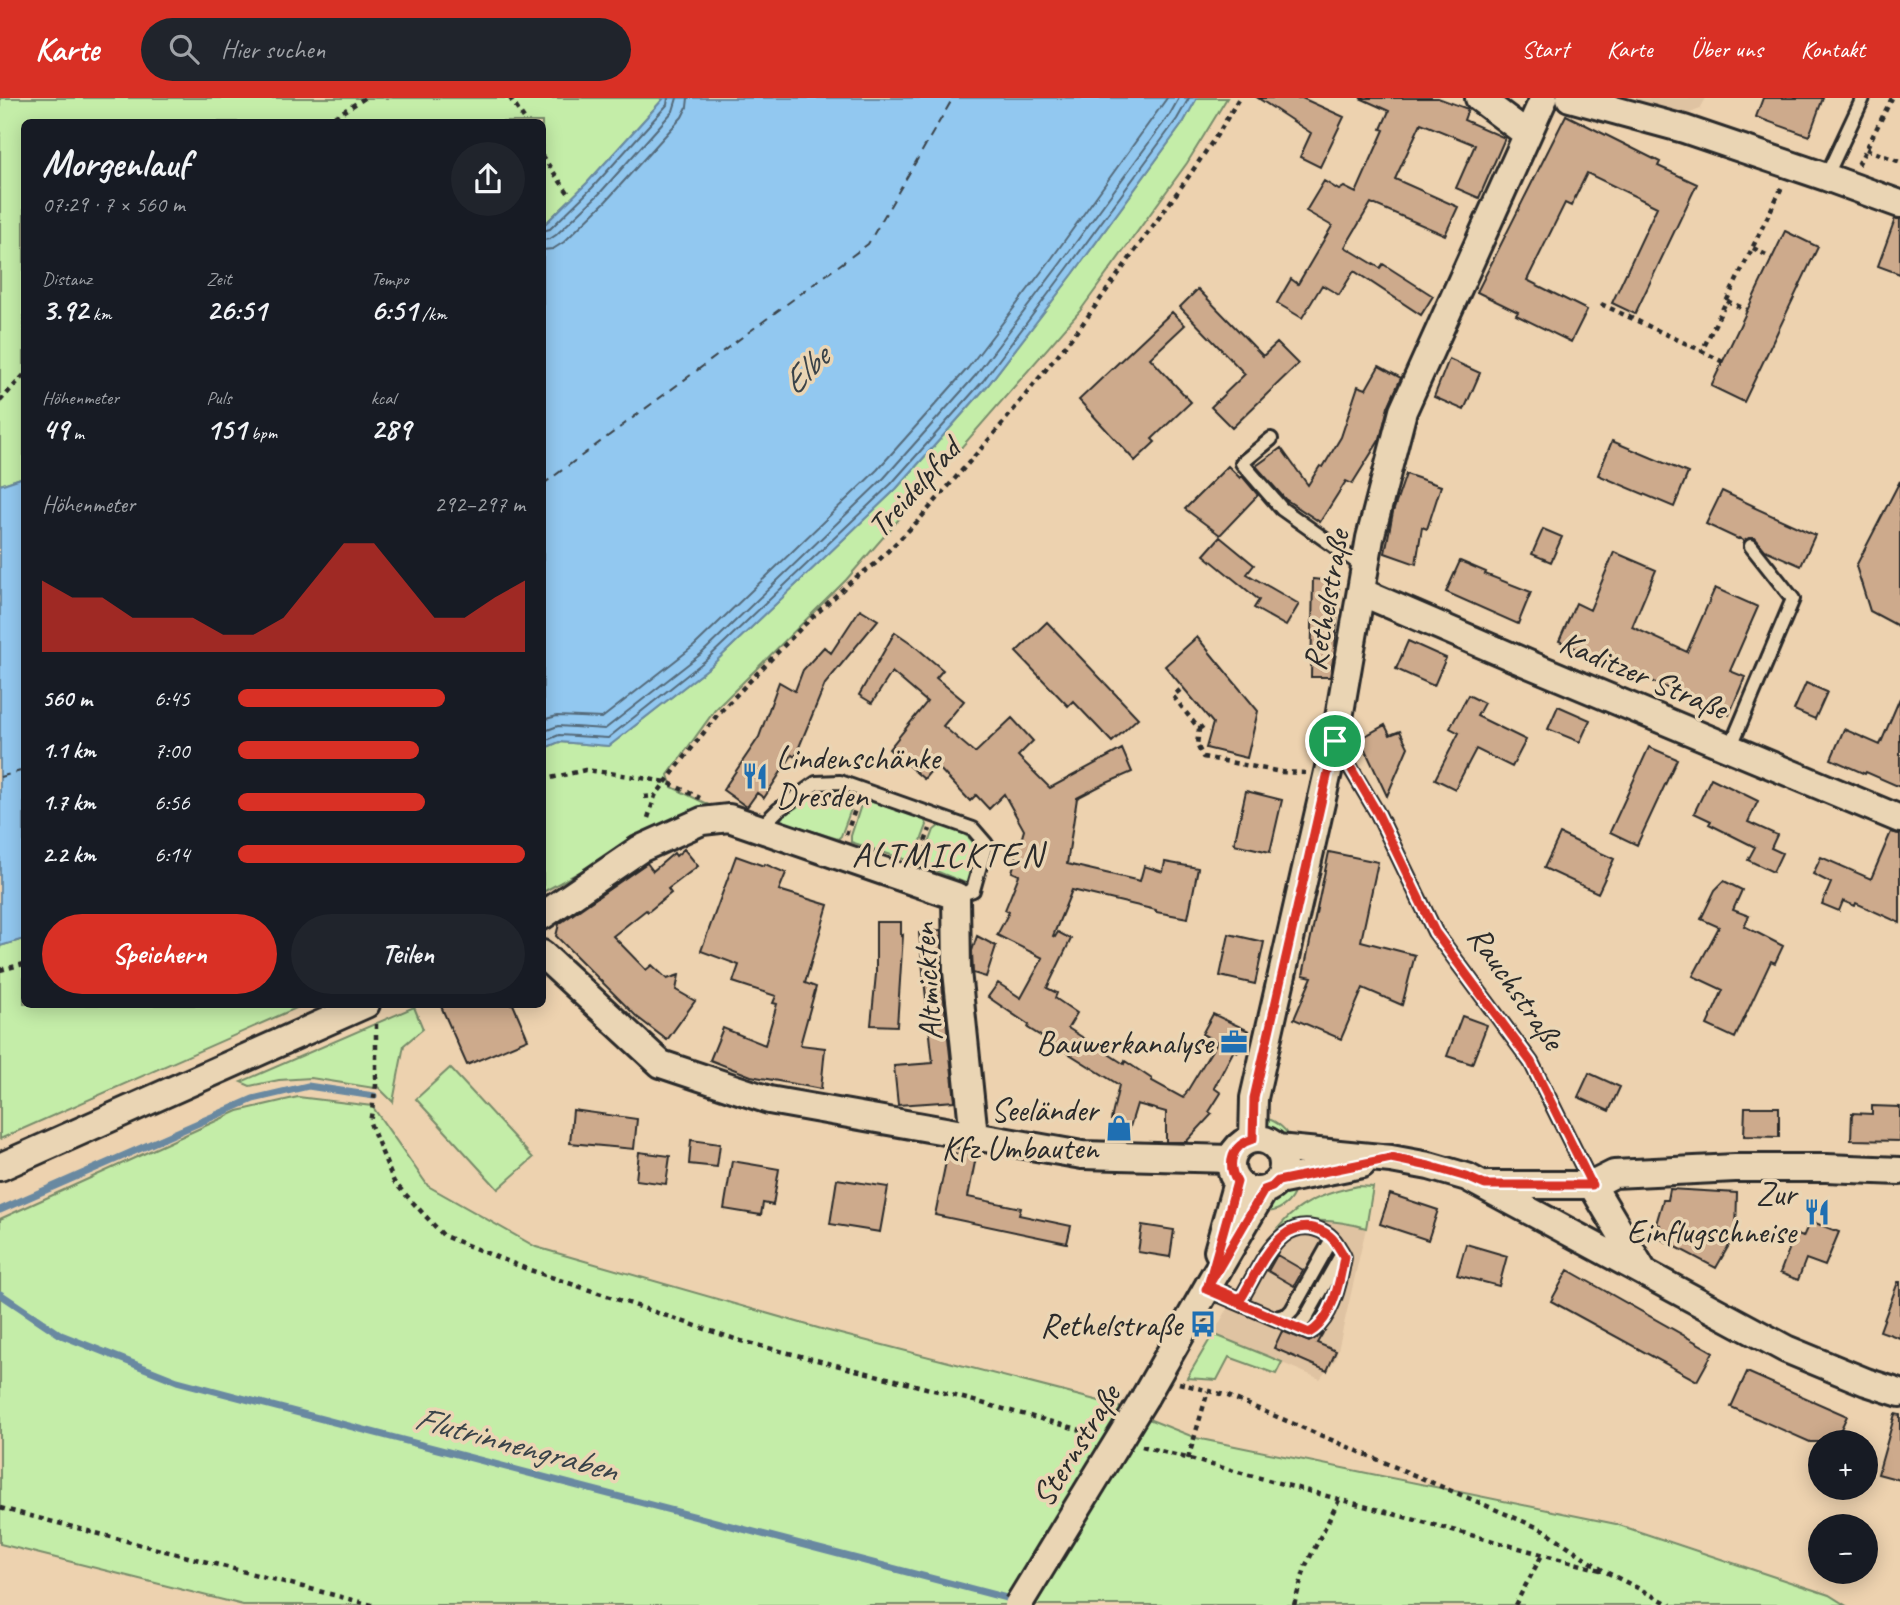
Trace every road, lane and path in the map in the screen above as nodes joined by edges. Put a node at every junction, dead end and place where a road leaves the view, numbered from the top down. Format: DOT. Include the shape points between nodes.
graph roads {
  1 [pos="365,98"];
  2 [pos="510,98"];
  3 [pos="1239,98"];
  4 [pos="1479,98"];
  5 [pos="1544,98"];
  6 [pos="1570,98"];
  7 [pos="1863,98"];
  8 [pos="1892,98"];
  9 [pos="332,119"];
  10 [pos="524,119"];
  11 [pos="1527,134"];
  12 [pos="1866,149"];
  13 [pos="546,162"];
  14 [pos="1900,162"];
  15 [pos="1792,165"];
  16 [pos="1837,181"];
  17 [pos="569,194"];
  18 [pos="1900,204"];
  19 [pos="1753,248"];
  20 [pos="1773,258"];
  21 [pos="1727,301"];
  22 [pos="1601,304"];
  23 [pos="1747,310"];
  24 [pos="1702,351"];
  25 [pos="1723,362"];
  26 [pos="21,379"];
  27 [pos="0,401"];
  28 [pos="1271,439"];
  29 [pos="1751,546"];
  30 [pos="1363,580"];
  31 [pos="1180,690"];
  32 [pos="1207,723"];
  33 [pos="1199,729"];
  34 [pos="1335,741"];
  35 [pos="1730,748"];
  36 [pos="546,779"];
  37 [pos="1326,779"];
  38 [pos="667,782"];
  39 [pos="861,790"];
  40 [pos="654,796"];
  41 [pos="644,797"];
  42 [pos="935,816"];
  43 [pos="1900,819"];
  44 [pos="758,829"];
  45 [pos="640,849"];
  46 [pos="839,856"];
  47 [pos="910,881"];
  48 [pos="956,896"];
  49 [pos="546,913"];
  50 [pos="546,958"];
  51 [pos="21,965"];
  52 [pos="0,970"];
  53 [pos="370,1009"];
  54 [pos="974,1136"];
  55 [pos="1265,1144"];
  56 [pos="1391,1158"];
  57 [pos="0,1167"];
  58 [pos="1234,1170"];
  59 [pos="1900,1171"];
  60 [pos="1485,1185"];
  61 [pos="1592,1185"];
  62 [pos="1271,1186"];
  63 [pos="1332,1239"];
  64 [pos="1644,1272"];
  65 [pos="1208,1286"];
  66 [pos="1276,1318"];
  67 [pos="1152,1387"];
  68 [pos="1208,1391"];
  69 [pos="1900,1393"];
  70 [pos="1097,1434"];
  71 [pos="1136,1445"];
  72 [pos="1188,1459"];
  73 [pos="1339,1500"];
  74 [pos="0,1508"];
  75 [pos="1542,1555"];
  76 [pos="1604,1572"];
  77 [pos="372,1605"];
  78 [pos="1018,1605"];
  79 [pos="1294,1605"];
  80 [pos="1516,1605"];
  81 [pos="1671,1605"];
  1 -- 9 [label="path"];
  2 -- 10 [label="path"];
  3 -- 38 [label="path, Treidelpfad" via="1081,326 998,429 876,564 803,626 718,714"];
  4 -- 11 [label="street"];
  5 -- 11 [label="street, Rethelstraße"];
  6 -- 15 [label="street"];
  7 -- 16 [label="lane"];
  8 -- 12 [label="path"];
  11 -- 30 [label="street, Rethelstraße" via="1403,411"];
  12 -- 14 [label="path"];
  12 -- 16 [label="path"];
  13 -- 17 [label="path"];
  15 -- 16 [label="street"];
  15 -- 19 [label="path"];
  16 -- 18 [label="street"];
  19 -- 20 [label="path"];
  19 -- 21 [label="path"];
  21 -- 23 [label="path"];
  21 -- 24 [label="path"];
  22 -- 24 [label="path"];
  24 -- 25 [label="path"];
  26 -- 27 [label="path"];
  28 -- 30 [label="lane" via="1242,463 1282,509"];
  29 -- 35 [label="lane" via="1793,599"];
  30 -- 34 [label="street, Rethelstraße"];
  30 -- 35 [label="street, Kaditzer Straße" via="1526,663"];
  31 -- 33 [label="path" via="1173,696"];
  32 -- 33 [label="path"];
  33 -- 37 [label="path" via="1197,745 1203,757"];
  34 -- 37 [label="street, Rethelstraße"];
  34 -- 61 [label="lane, Rauchstraße" via="1378,814 1435,932 1531,1062"];
  35 -- 43 [label="street, Kaditzer Straße"];
  36 -- 38 [label="path" via="585,771"];
  37 -- 55 [label="street, Rethelstraße" via="1254,1098"];
  38 -- 40 [label="path, Treidelpfad"];
  39 -- 42 [label="lane"];
  39 -- 44 [label="lane" via="840,782 816,783"];
  39 -- 46 [label="path"];
  40 -- 41 [label="path"];
  40 -- 45 [label="path"];
  42 -- 47 [label="path"];
  42 -- 48 [label="lane" via="973,829 986,844 974,890"];
  44 -- 45 [label="street, Altmickten" via="729,818 702,821"];
  44 -- 46 [label="street, Altmickten"];
  45 -- 49 [label="street"];
  46 -- 47 [label="street, Altmickten"];
  47 -- 48 [label="street, Altmickten"];
  48 -- 54 [label="street, Altmickten" via="957,971"];
  50 -- 54 [label="street" via="661,1064 768,1100"];
  51 -- 52 [label="path"];
  53 -- 57 [label="street"];
  53 -- 70 [label="path" via="376,1024 376,1085 370,1123 394,1182 444,1236 741,1341"];
  54 -- 58 [label="street" via="1082,1155"];
  55 -- 56 [label="street"];
  55 -- 58 [label="street" via="1239,1146"];
  55 -- 62 [label="street" via="1282,1156 1282,1173"];
  56 -- 60 [label="street"];
  56 -- 62 [label="street"];
  58 -- 62 [label="street" via="1249,1190"];
  58 -- 65 [label="street, Sternstraße"];
  59 -- 61 [label="street" via="1735,1168 1614,1174"];
  60 -- 61 [label="street"];
  60 -- 64 [label="street"];
  61 -- 64 [label="street, Rauchstraße"];
  62 -- 65 [label="street, Sternstraße"];
  63 -- 65 [label="lane" via="1313,1227 1285,1235 1271,1249 1242,1297"];
  63 -- 66 [label="lane" via="1292,1310"];
  63 -- 66 [label="lane" via="1342,1254 1306,1319 1297,1328"];
  64 -- 69 [label="street" via="1786,1349"];
  65 -- 66 [label="lane"];
  65 -- 67 [label="street, Sternstraße"];
  67 -- 68 [label="path"];
  67 -- 78 [label="street, Sternstraße, bridge"];
  68 -- 72 [label="path"];
  68 -- 76 [label="path" via="1546,1531"];
  71 -- 72 [label="path"];
  72 -- 73 [label="path"];
  73 -- 75 [label="path"];
  73 -- 79 [label="path" via="1306,1565"];
  74 -- 77 [label="path"];
  75 -- 76 [label="path"];
  75 -- 80 [label="path"];
  76 -- 81 [label="path"];
}
